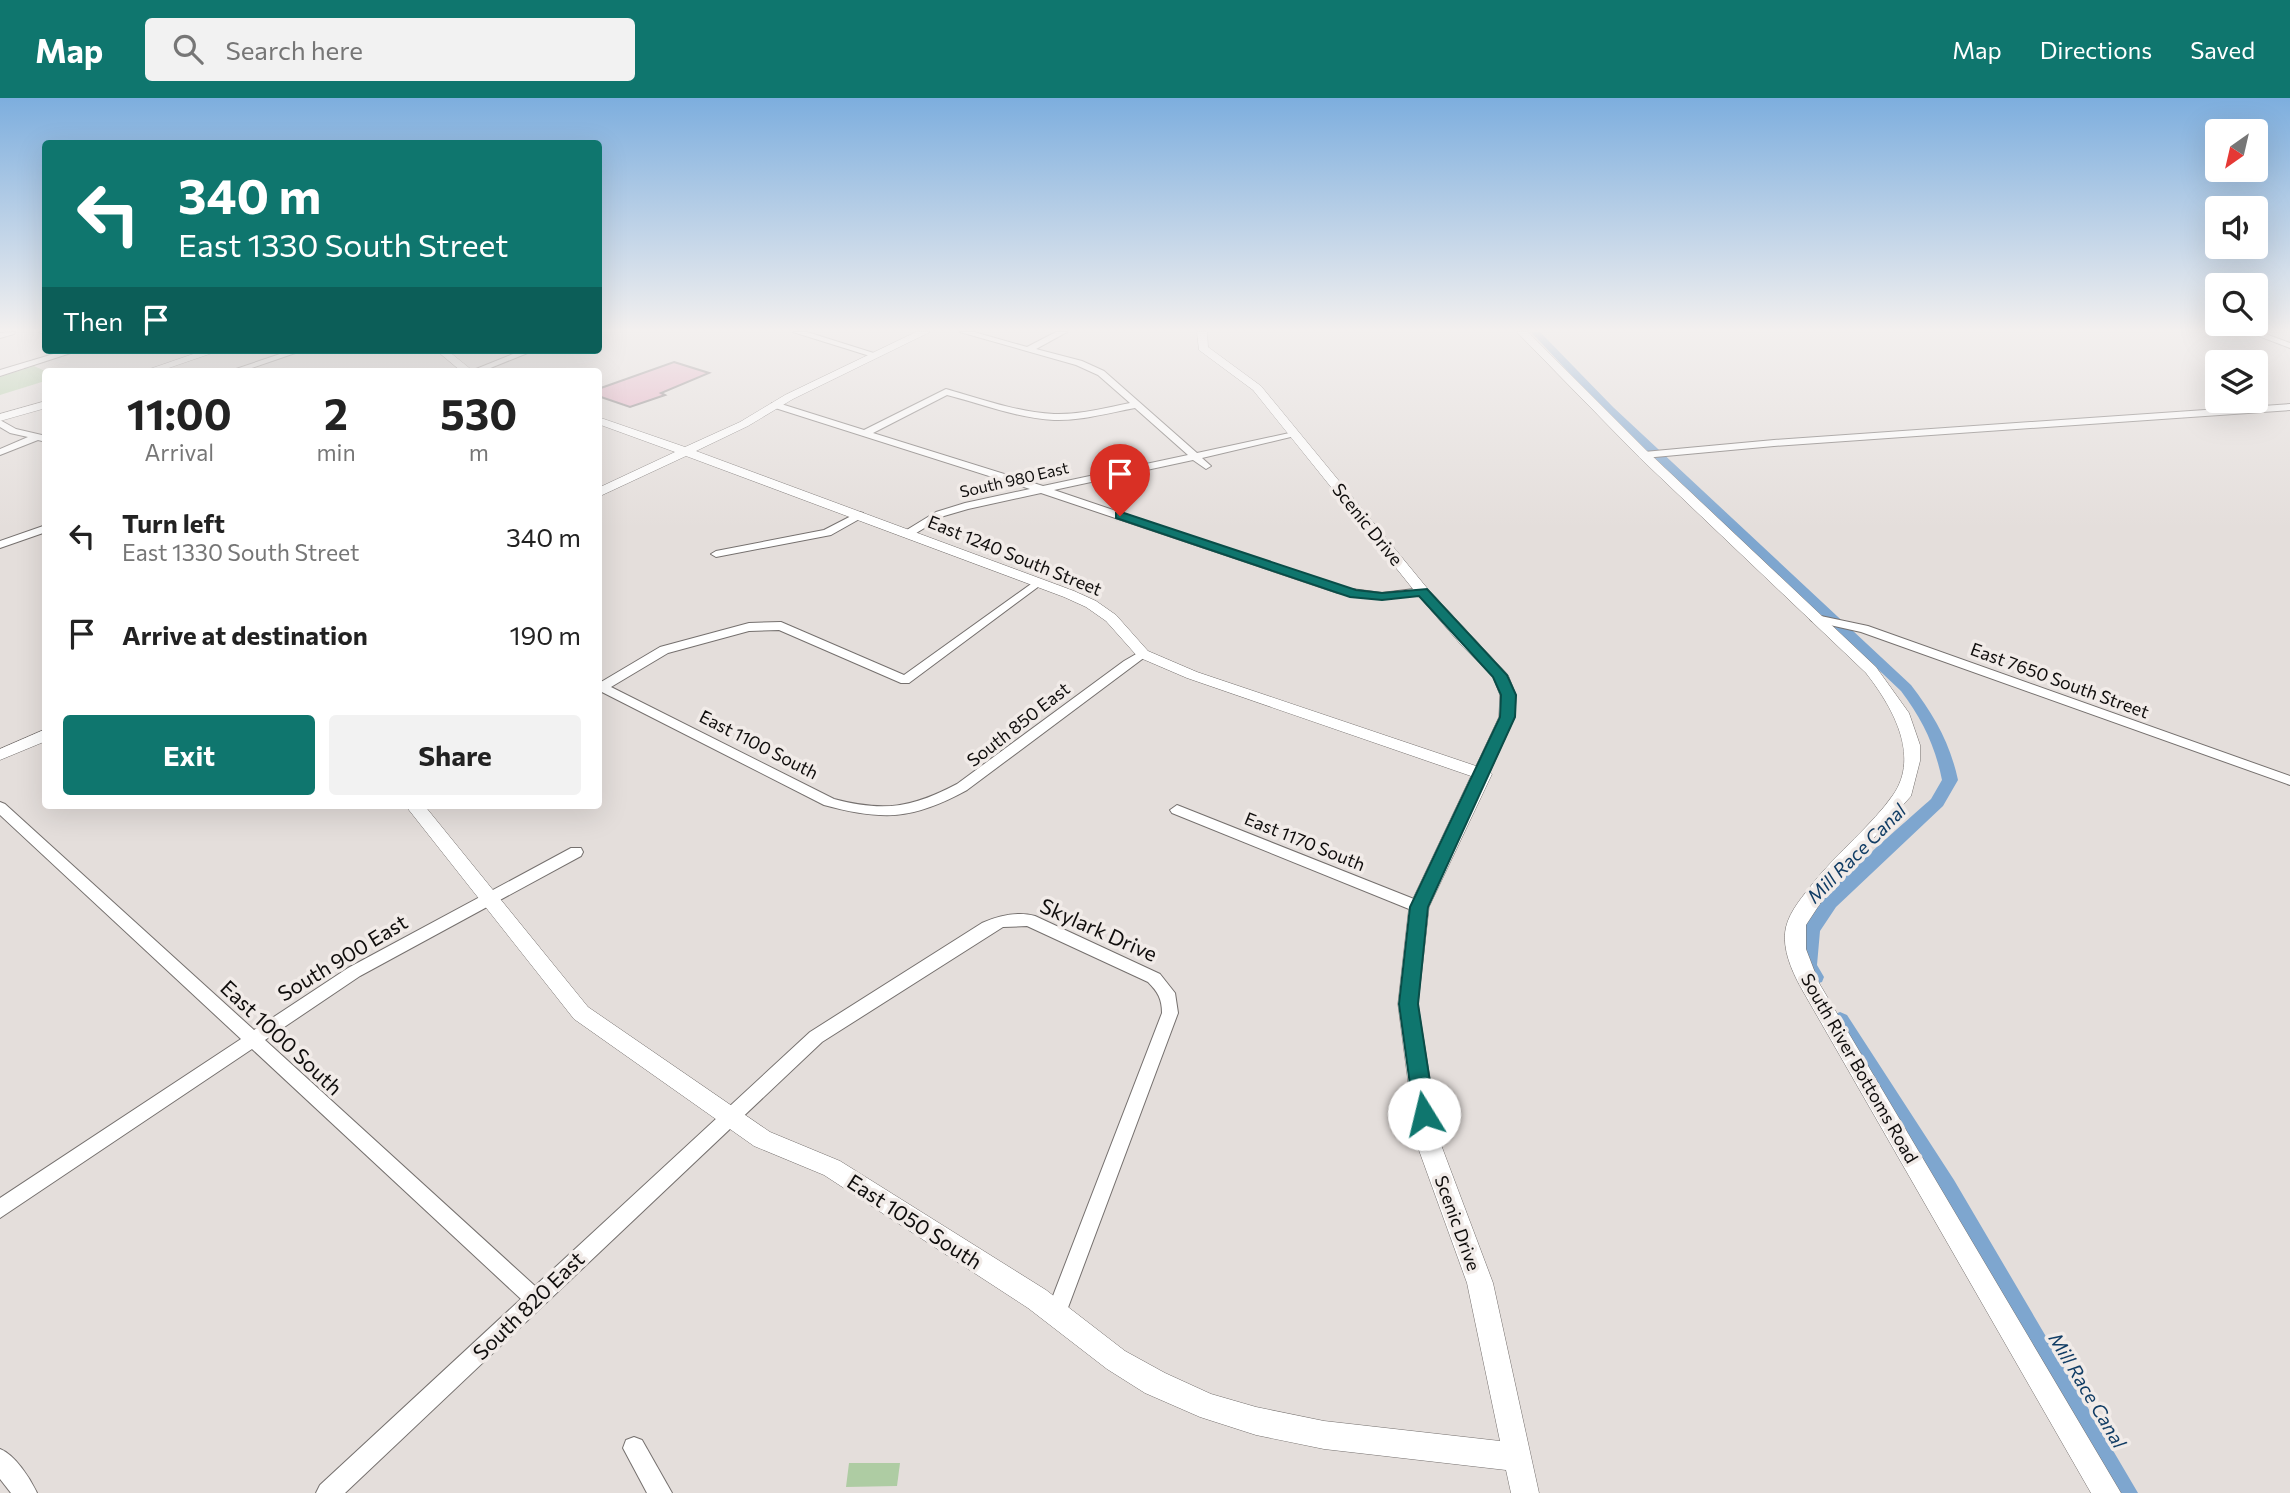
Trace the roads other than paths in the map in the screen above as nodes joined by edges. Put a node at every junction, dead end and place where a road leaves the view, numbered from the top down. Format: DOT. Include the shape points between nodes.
graph roads {
  1 [pos="791,397"];
  2 [pos="934,397"];
  3 [pos="968,397"];
  4 [pos="1127,397"];
  5 [pos="1264,397"];
  6 [pos="1588,397"];
  7 [pos="42,405"];
  8 [pos="775,405"];
  9 [pos="1136,405"];
  10 [pos="2290,407"];
  11 [pos="0,421"];
  12 [pos="602,422"];
  13 [pos="865,433"];
  14 [pos="1294,435"];
  15 [pos="41,438"];
  16 [pos="0,452"];
  17 [pos="683,452"];
  18 [pos="1194,455"];
  19 [pos="1648,455"];
  20 [pos="1206,466"];
  21 [pos="1041,489"];
  22 [pos="602,491"];
  23 [pos="859,515"];
  24 [pos="42,529"];
  25 [pos="909,533"];
  26 [pos="0,545"];
  27 [pos="716,554"];
  28 [pos="1038,582"];
  29 [pos="1422,591"];
  30 [pos="1829,620"];
  31 [pos="1143,654"];
  32 [pos="602,685"];
  33 [pos="602,687"];
  34 [pos="42,736"];
  35 [pos="0,755"];
  36 [pos="1483,774"];
  37 [pos="2290,780"];
  38 [pos="0,807"];
  39 [pos="417,809"];
  40 [pos="909,809"];
  41 [pos="1177,810"];
  42 [pos="576,852"];
  43 [pos="489,897"];
  44 [pos="1419,907"];
  45 [pos="252,1040"];
  46 [pos="728,1117"];
  47 [pos="0,1209"];
  48 [pos="535,1299"];
  49 [pos="1056,1314"];
  50 [pos="634,1448"];
  51 [pos="1516,1457"];
  52 [pos="0,1460"];
  53 [pos="25,1493"];
  54 [pos="328,1493"];
  55 [pos="660,1493"];
  56 [pos="1525,1493"];
  57 [pos="2108,1493"];
  1 -- 8 [label="street"];
  2 -- 13 [label="street"];
  3 -- 9 [label="street" via="1054,421"];
  4 -- 9 [label="street"];
  5 -- 14 [label="street, Scenic Drive"];
  6 -- 19 [label="street, South River Bottoms Road"];
  7 -- 11 [label="street"];
  8 -- 13 [label="street"];
  8 -- 17 [label="street"];
  9 -- 18 [label="street"];
  10 -- 19 [label="street"];
  11 -- 15 [label="street" via="13,431"];
  12 -- 17 [label="street, East 1240 South Street"];
  13 -- 21 [label="street"];
  14 -- 18 [label="street, South 980 East"];
  14 -- 29 [label="street, Scenic Drive"];
  15 -- 16 [label="street"];
  17 -- 22 [label="street"];
  17 -- 23 [label="street, East 1240 South Street"];
  18 -- 20 [label="street"];
  18 -- 21 [label="street, South 980 East"];
  19 -- 30 [label="street, South River Bottoms Road"];
  21 -- 25 [label="street, South 980 East" via="940,514"];
  21 -- 29 [label="street" via="1342,591 1382,596"];
  23 -- 25 [label="street, East 1240 South Street"];
  23 -- 27 [label="street" via="827,533"];
  24 -- 26 [label="street"];
  25 -- 28 [label="street, East 1240 South Street"];
  28 -- 31 [label="street, East 1240 South Street" via="1091,604 1111,618"];
  28 -- 32 [label="street" via="905,680 781,626 749,627 664,650"];
  29 -- 36 [label="street, Scenic Drive" via="1500,675 1508,695 1507,717"];
  30 -- 37 [label="street, East 7650 South Street"];
  30 -- 57 [label="street, South River Bottoms Road" via="1893,697 1909,731 1913,764 1902,796 1806,903 1796,927 1798,955 1811,987"];
  31 -- 36 [label="street, East 1240 South Street"];
  31 -- 40 [label="street, South 850 East" via="965,787 939,801"];
  33 -- 40 [label="street, East 1100 South" via="830,802 868,811"];
  34 -- 35 [label="street"];
  36 -- 44 [label="street, Scenic Drive"];
  38 -- 45 [label="street, East 1000 South"];
  39 -- 43 [label="street, East 1050 South"];
  41 -- 44 [label="street, East 1170 South"];
  42 -- 43 [label="street, South 900 East"];
  43 -- 45 [label="street, South 900 East" via="354,972"];
  43 -- 46 [label="street, East 1050 South" via="581,1013"];
  44 -- 51 [label="street, Scenic Drive" via="1408,1004 1429,1142 1480,1283"];
  45 -- 47 [label="street, South 900 East"];
  45 -- 48 [label="street, East 1000 South"];
  46 -- 48 [label="street, South 820 East"];
  46 -- 49 [label="street, East 1050 South" via="762,1139 832,1168"];
  46 -- 49 [label="street, Skylark Drive" via="828,1027 1001,921 1029,920 1154,978 1167,990 1170,1013"];
  48 -- 54 [label="street, South 820 East"];
  49 -- 51 [label="street, East 1050 South" via="1155,1383 1256,1422 1324,1435"];
  50 -- 55 [label="street"];
  51 -- 56 [label="street, Scenic Drive"];
  52 -- 53 [label="street"];
}
